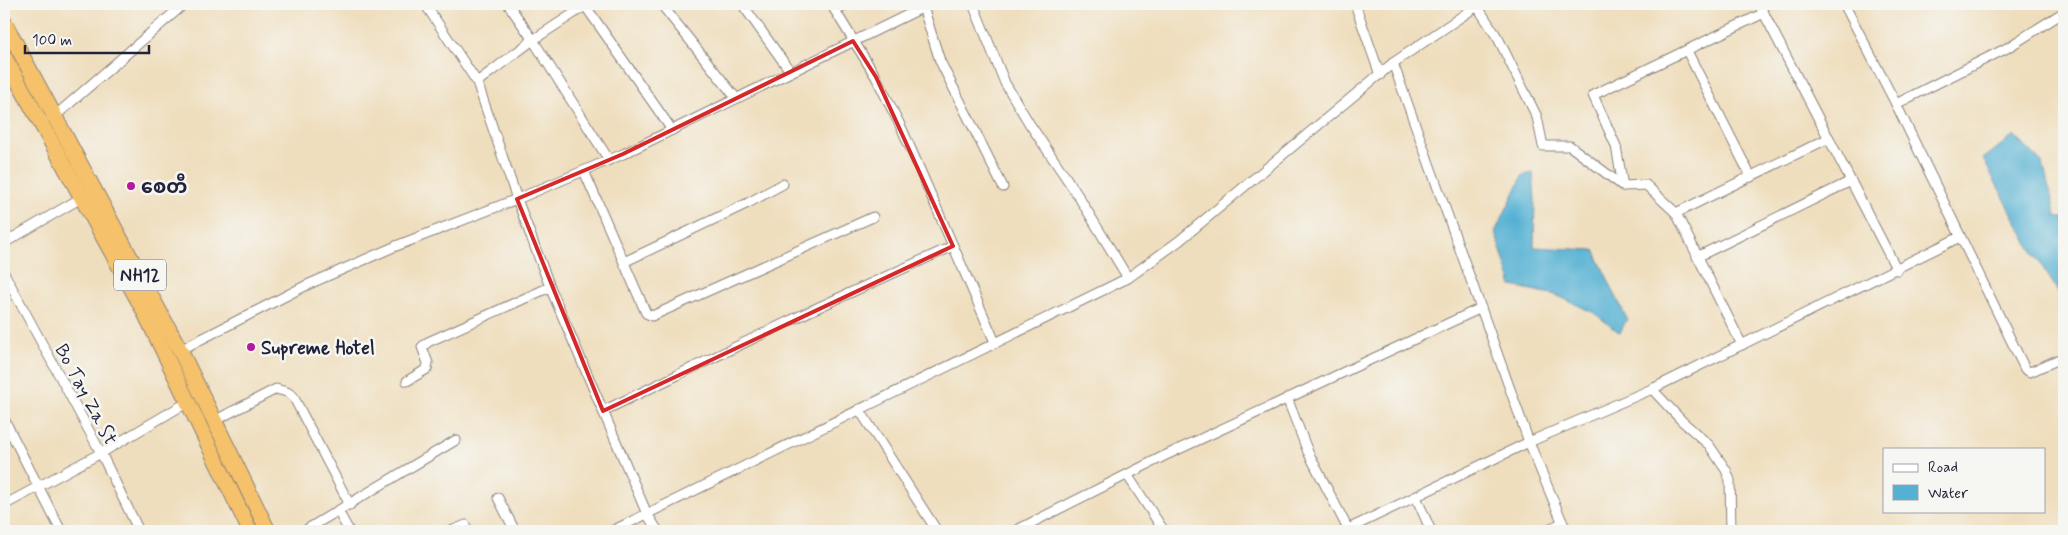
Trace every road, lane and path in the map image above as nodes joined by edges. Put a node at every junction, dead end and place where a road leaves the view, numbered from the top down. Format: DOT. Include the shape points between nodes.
graph roads {
  1 [pos="184,4"];
  2 [pos="425,4"];
  3 [pos="508,4"];
  4 [pos="586,4"];
  5 [pos="661,4"];
  6 [pos="742,4"];
  7 [pos="846,4"];
  8 [pos="973,4"];
  9 [pos="1355,4"];
  10 [pos="1759,4"];
  11 [pos="1844,4"];
  12 [pos="927,5"];
  13 [pos="1478,5"];
  14 [pos="833,7"];
  15 [pos="2062,11"];
  16 [pos="1764,13"];
  17 [pos="4,22"];
  18 [pos="533,40"];
  19 [pos="853,41"];
  20 [pos="1687,51"];
  21 [pos="4,56"];
  22 [pos="1393,63"];
  23 [pos="790,71"];
  24 [pos="1380,75"];
  25 [pos="477,82"];
  26 [pos="736,98"];
  27 [pos="1896,104"];
  28 [pos="55,116"];
  29 [pos="38,119"];
  30 [pos="672,130"];
  31 [pos="1829,138"];
  32 [pos="609,160"];
  33 [pos="584,171"];
  34 [pos="1751,177"];
  35 [pos="1851,181"];
  36 [pos="783,184"];
  37 [pos="1623,186"];
  38 [pos="1003,187"];
  39 [pos="82,198"];
  40 [pos="517,199"];
  41 [pos="1676,213"];
  42 [pos="873,217"];
  43 [pos="1960,237"];
  44 [pos="4,243"];
  45 [pos="953,246"];
  46 [pos="1697,257"];
  47 [pos="624,262"];
  48 [pos="1897,270"];
  49 [pos="4,273"];
  50 [pos="1128,278"];
  51 [pos="550,287"];
  52 [pos="1481,308"];
  53 [pos="995,342"];
  54 [pos="1742,345"];
  55 [pos="180,350"];
  56 [pos="2064,357"];
  57 [pos="407,381"];
  58 [pos="1652,390"];
  59 [pos="1287,398"];
  60 [pos="188,402"];
  61 [pos="859,409"];
  62 [pos="603,411"];
  63 [pos="4,419"];
  64 [pos="214,421"];
  65 [pos="456,440"];
  66 [pos="1529,442"];
  67 [pos="101,453"];
  68 [pos="1128,476"];
  69 [pos="39,486"];
  70 [pos="1416,497"];
  71 [pos="498,498"];
  72 [pos="4,504"];
  73 [pos="350,505"];
  74 [pos="338,511"];
  75 [pos="647,514"];
  76 [pos="466,525"];
  77 [pos="1565,527"];
  78 [pos="61,531"];
  79 [pos="139,531"];
  80 [pos="250,531"];
  81 [pos="268,531"];
  82 [pos="304,531"];
  83 [pos="349,531"];
  84 [pos="451,531"];
  85 [pos="515,531"];
  86 [pos="612,531"];
  87 [pos="658,531"];
  88 [pos="937,531"];
  89 [pos="1015,531"];
  90 [pos="1164,531"];
  91 [pos="1347,531"];
  92 [pos="1431,531"];
  93 [pos="1543,531"];
  94 [pos="1730,531"];
  1 -- 28 [label="street"];
  2 -- 25 [label="street"];
  3 -- 18 [label="street"];
  4 -- 18 [label="street"];
  4 -- 30 [label="street"];
  5 -- 26 [label="street"];
  6 -- 23 [label="street"];
  7 -- 14 [label="street"];
  8 -- 50 [label="street" via="1005,83"];
  9 -- 24 [label="street"];
  10 -- 16 [label="street"];
  11 -- 27 [label="street"];
  12 -- 19 [label="street"];
  12 -- 38 [label="street" via="940,61"];
  13 -- 22 [label="street"];
  13 -- 37 [label="street" via="1537,118 1543,146 1570,146"];
  14 -- 19 [label="street"];
  15 -- 27 [label="street" via="2007,48"];
  16 -- 20 [label="street"];
  16 -- 31 [label="street"];
  17 -- 28 [label="highway, NH12"];
  18 -- 25 [label="street"];
  18 -- 32 [label="street"];
  19 -- 23 [label="street"];
  19 -- 45 [label="street" via="876,77"];
  20 -- 34 [label="street"];
  20 -- 37 [label="street" via="1594,95 1616,146"];
  21 -- 29 [label="highway, NH12"];
  22 -- 24 [label="street"];
  22 -- 52 [label="street"];
  23 -- 26 [label="street"];
  24 -- 50 [label="street" via="1179,241"];
  25 -- 40 [label="street"];
  26 -- 30 [label="street"];
  27 -- 43 [label="street"];
  28 -- 29 [label="street"];
  28 -- 55 [label="highway, NH12"];
  29 -- 39 [label="highway, NH12"];
  30 -- 32 [label="street"];
  31 -- 34 [label="street"];
  31 -- 35 [label="street"];
  32 -- 33 [label="street"];
  33 -- 40 [label="street"];
  33 -- 47 [label="street"];
  34 -- 41 [label="street"];
  35 -- 46 [label="street"];
  35 -- 48 [label="street"];
  36 -- 47 [label="street"];
  37 -- 41 [label="street" via="1646,185"];
  39 -- 44 [label="street"];
  39 -- 60 [label="highway, NH12" via="144,311"];
  40 -- 51 [label="street"];
  40 -- 55 [label="street" via="307,285"];
  41 -- 46 [label="street"];
  42 -- 47 [label="street" via="652,316 646,313"];
  43 -- 48 [label="street"];
  43 -- 56 [label="street" via="2025,369 2030,372"];
  45 -- 53 [label="street"];
  45 -- 62 [label="street"];
  46 -- 54 [label="street"];
  48 -- 54 [label="street"];
  49 -- 67 [label="street, Bo Tay Za St"];
  50 -- 53 [label="street"];
  51 -- 57 [label="street" via="428,342 422,347 427,369"];
  51 -- 62 [label="street"];
  52 -- 59 [label="street"];
  52 -- 66 [label="street"];
  53 -- 61 [label="street"];
  54 -- 58 [label="street"];
  55 -- 64 [label="highway, NH12"];
  58 -- 66 [label="street"];
  58 -- 94 [label="street" via="1709,445 1726,470 1730,480"];
  59 -- 68 [label="street"];
  59 -- 91 [label="street" via="1308,452"];
  60 -- 67 [label="street"];
  60 -- 80 [label="highway, NH12"];
  61 -- 75 [label="street"];
  61 -- 88 [label="street"];
  62 -- 75 [label="street"];
  63 -- 69 [label="street"];
  64 -- 73 [label="street" via="276,389 287,392 293,396"];
  64 -- 81 [label="highway, NH12"];
  65 -- 73 [label="street"];
  66 -- 70 [label="street"];
  66 -- 77 [label="street"];
  67 -- 69 [label="street"];
  67 -- 79 [label="street, Bo Tay Za St"];
  68 -- 89 [label="street"];
  68 -- 90 [label="street"];
  69 -- 72 [label="street"];
  69 -- 78 [label="street"];
  70 -- 91 [label="street"];
  70 -- 92 [label="street"];
  71 -- 85 [label="street"];
  73 -- 74 [label="street"];
  74 -- 82 [label="street"];
  74 -- 83 [label="street"];
  75 -- 86 [label="street"];
  75 -- 87 [label="street"];
  76 -- 84 [label="street"];
  77 -- 93 [label="street"];
}
